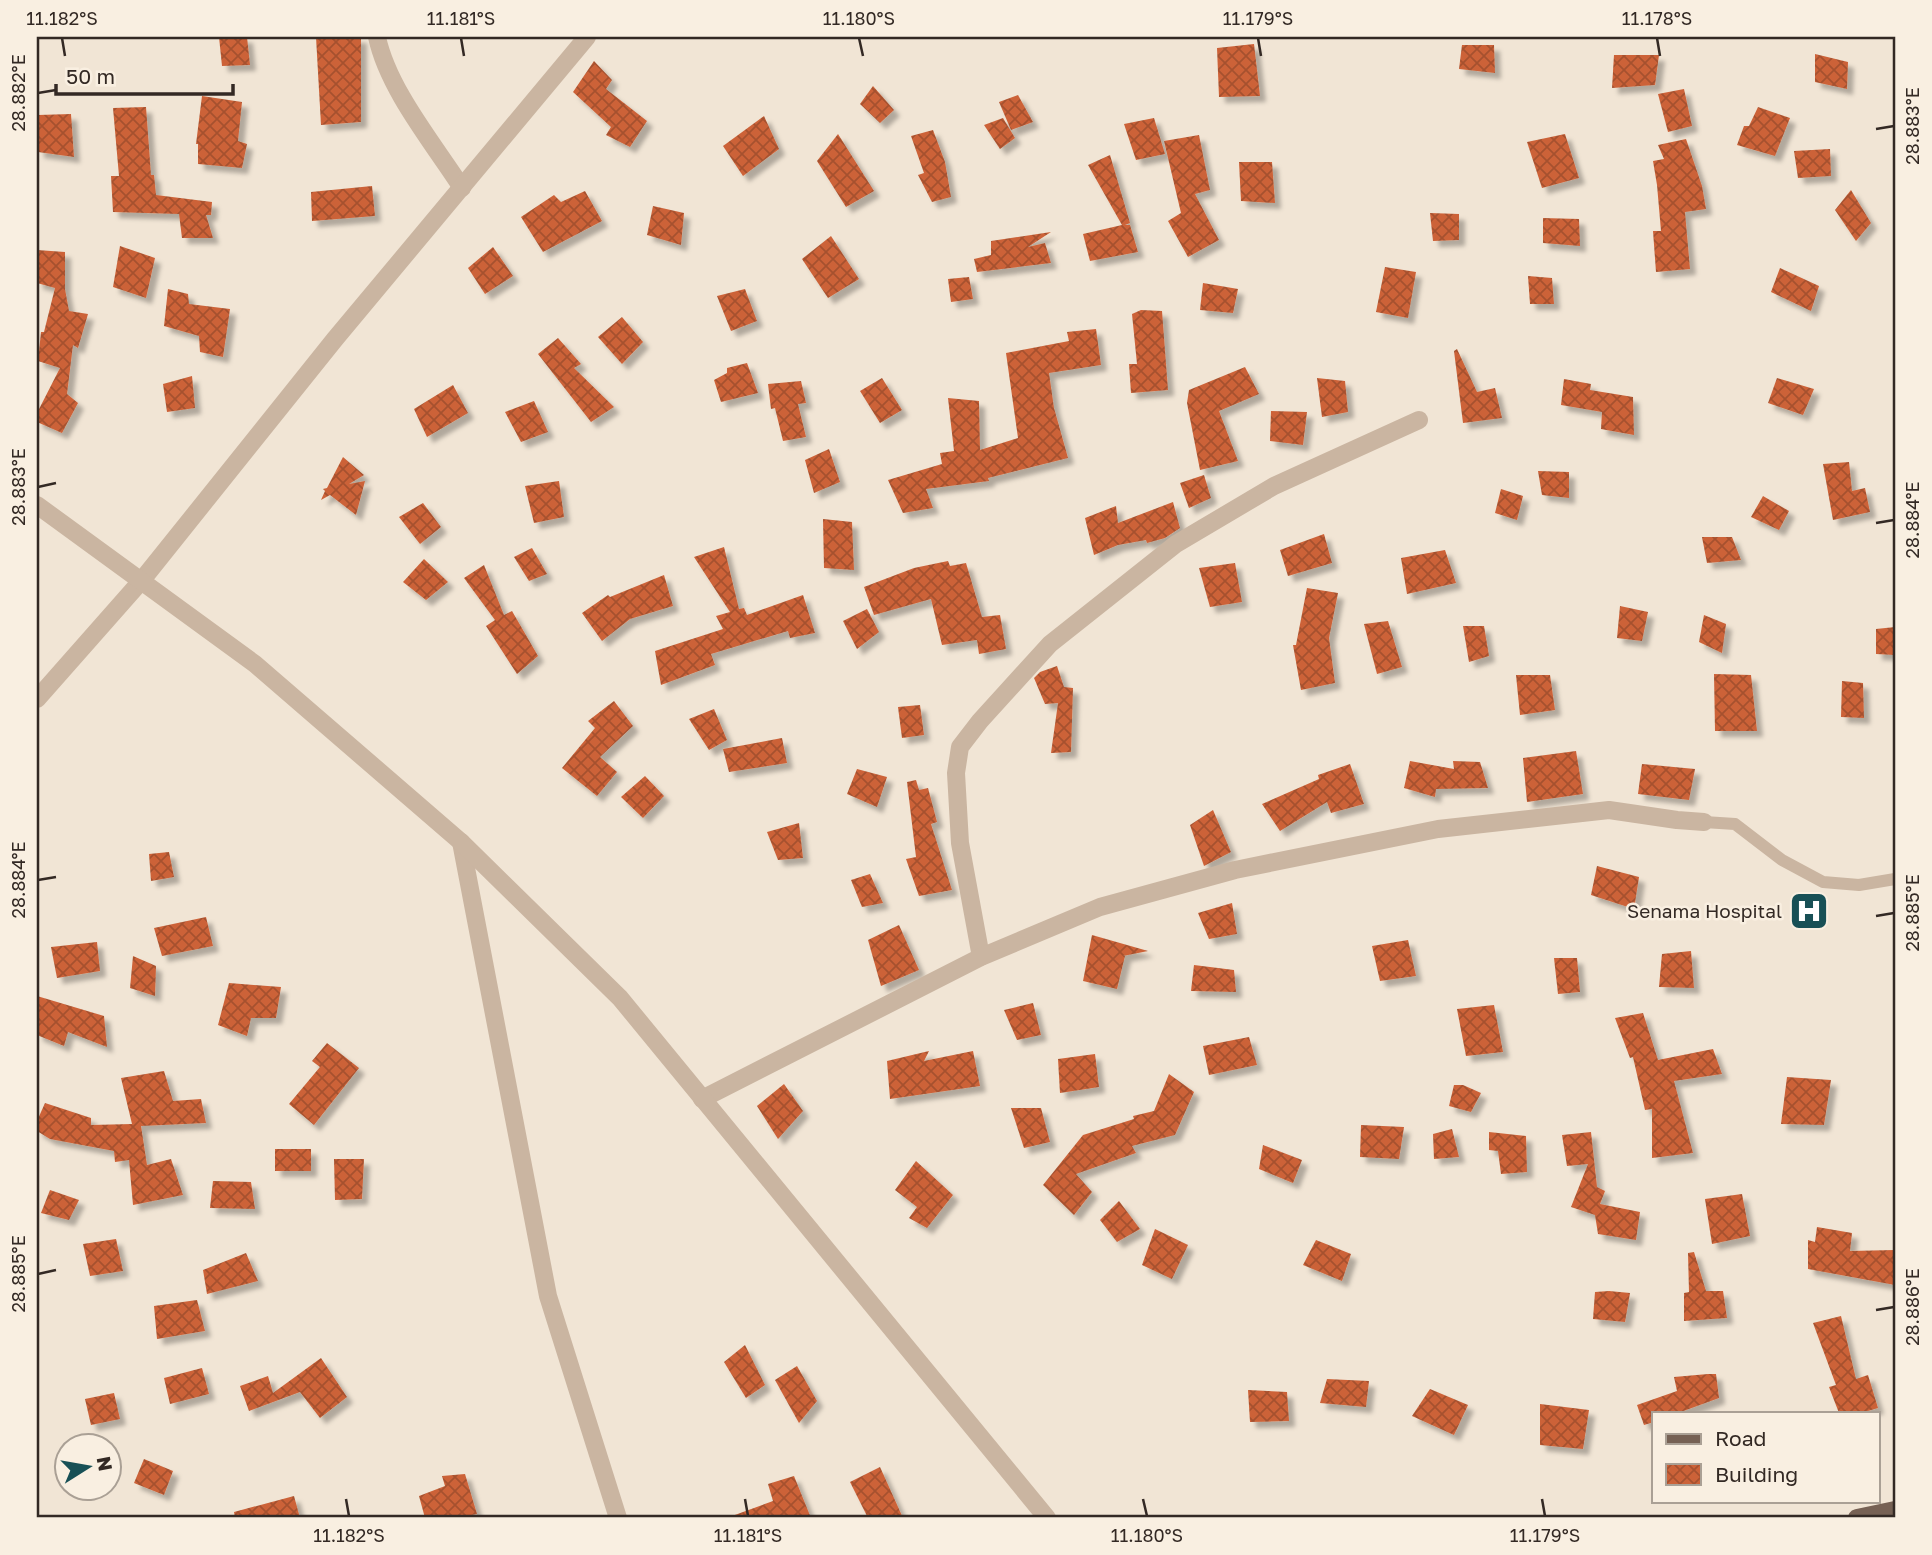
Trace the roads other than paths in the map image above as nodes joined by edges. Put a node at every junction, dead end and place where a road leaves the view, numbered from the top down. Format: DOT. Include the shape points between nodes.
graph roads {
  1 [pos="377,37"];
  2 [pos="587,37"];
  3 [pos="462,188"];
  4 [pos="1419,420"];
  5 [pos="37,505"];
  6 [pos="142,580"];
  7 [pos="37,699"];
  8 [pos="1703,822"];
  9 [pos="461,842"];
  10 [pos="1895,879"];
  11 [pos="981,957"];
  12 [pos="702,1099"];
  13 [pos="1895,1510"];
  14 [pos="618,1518"];
  15 [pos="1047,1518"];
  16 [pos="1857,1518"];
  1 -- 3 [label="street" via="382,60 399,91"];
  2 -- 3 [label="street"];
  3 -- 6 [label="street"];
  4 -- 11 [label="street" via="1274,486 1176,544 1050,644 980,721 960,747 956,773 960,844"];
  5 -- 6 [label="street"];
  6 -- 7 [label="street"];
  6 -- 9 [label="street" via="255,664"];
  8 -- 10 [label="lane" via="1735,824 1782,860 1823,882 1859,885"];
  8 -- 11 [label="street" via="1609,810 1438,829 1236,870 1100,907"];
  9 -- 12 [label="street" via="620,998"];
  9 -- 14 [label="street" via="548,1296"];
  11 -- 12 [label="street"];
  12 -- 15 [label="street"];
  13 -- 16 [label="main road"];
}
